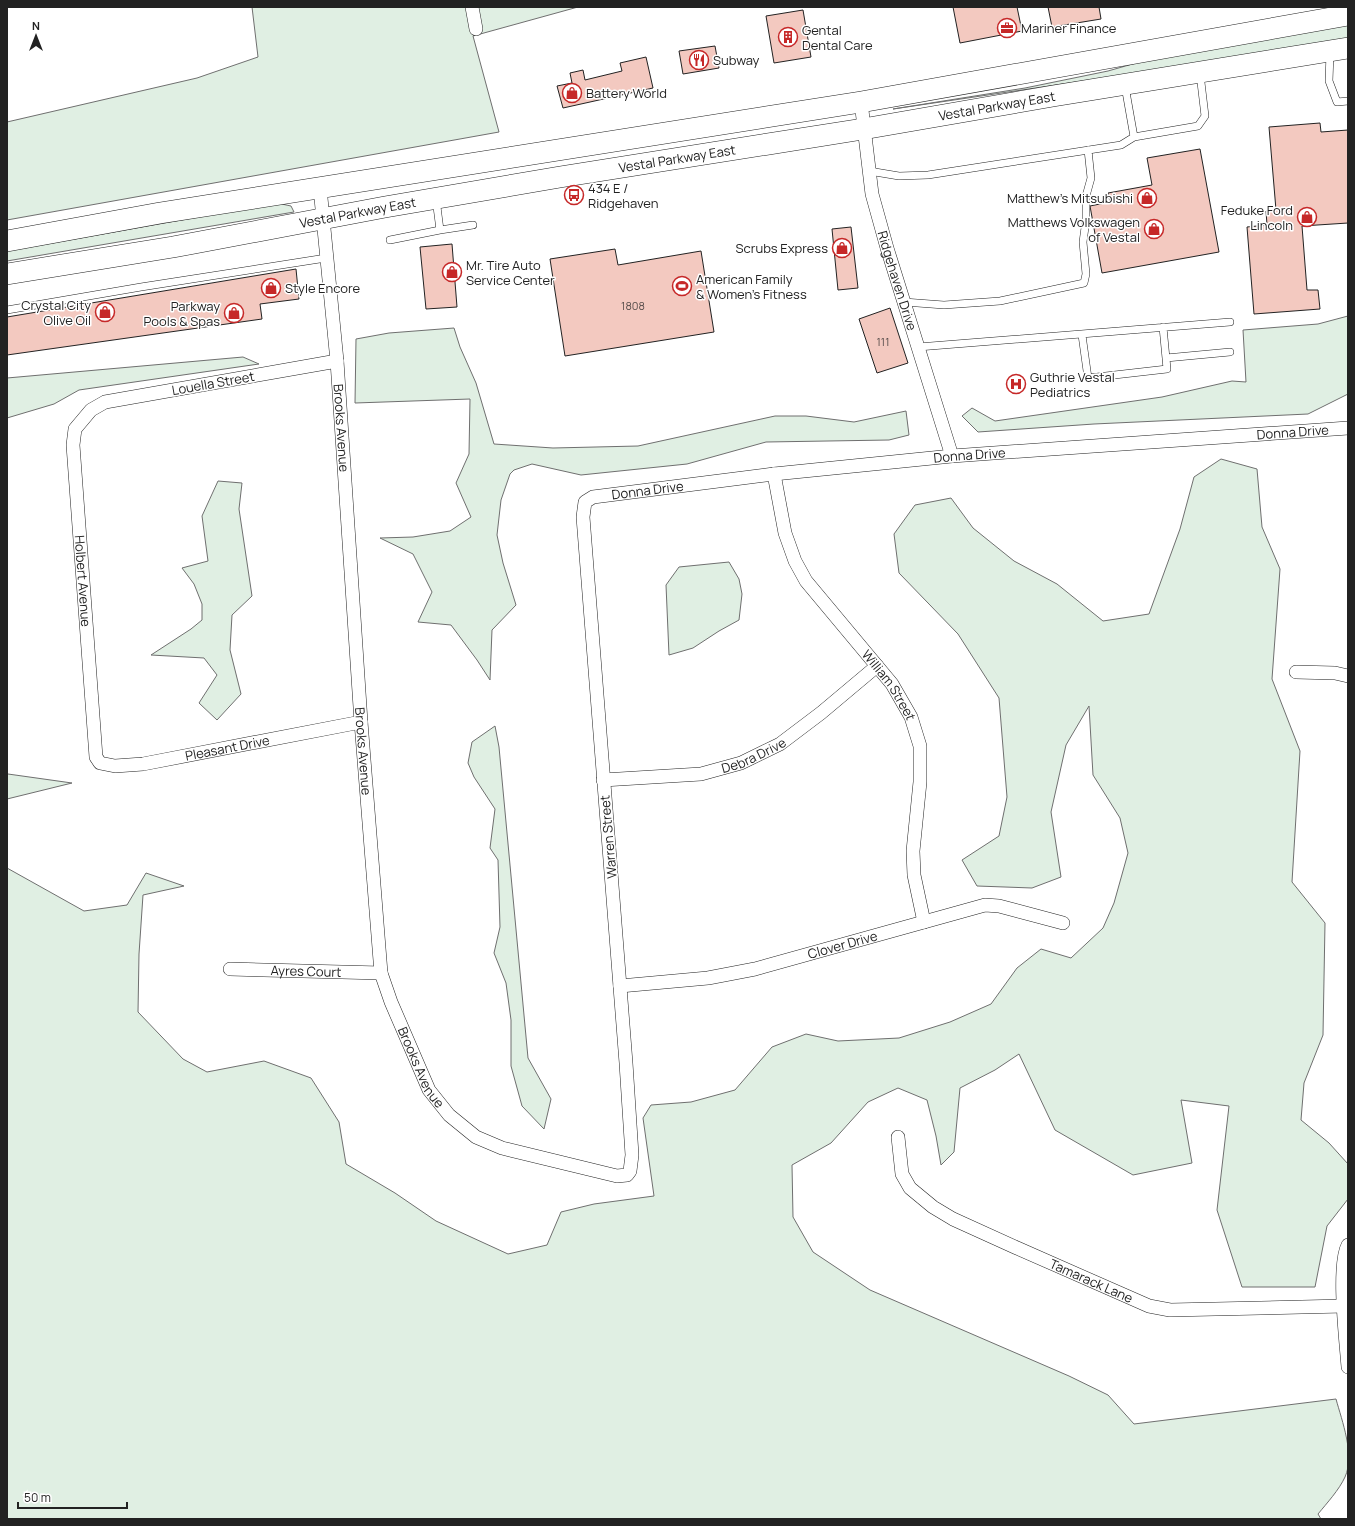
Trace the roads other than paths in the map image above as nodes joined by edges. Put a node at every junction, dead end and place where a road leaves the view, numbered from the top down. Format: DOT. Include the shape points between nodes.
graph roads {
  1 [pos="472,7"];
  2 [pos="1348,15"];
  3 [pos="476,29"];
  4 [pos="1339,50"];
  5 [pos="1200,72"];
  6 [pos="1125,84"];
  7 [pos="1348,101"];
  8 [pos="861,102"];
  9 [pos="864,129"];
  10 [pos="1134,137"];
  11 [pos="1088,150"];
  12 [pos="869,171"];
  13 [pos="320,188"];
  14 [pos="436,199"];
  15 [pos="322,219"];
  16 [pos="473,225"];
  17 [pos="440,230"];
  18 [pos="390,240"];
  19 [pos="7,241"];
  20 [pos="326,258"];
  21 [pos="7,274"];
  22 [pos="904,302"];
  23 [pos="7,310"];
  24 [pos="1230,322"];
  25 [pos="1163,327"];
  26 [pos="1082,335"];
  27 [pos="918,347"];
  28 [pos="1230,352"];
  29 [pos="1166,358"];
  30 [pos="337,361"];
  31 [pos="91,410"];
  32 [pos="1348,428"];
  33 [pos="952,456"];
  34 [pos="774,474"];
  35 [pos="593,497"];
  36 [pos="876,666"];
  37 [pos="1296,672"];
  38 [pos="1348,676"];
  39 [pos="361,722"];
  40 [pos="96,757"];
  41 [pos="603,780"];
  42 [pos="924,922"];
  43 [pos="1063,923"];
  44 [pos="230,969"];
  45 [pos="381,973"];
  46 [pos="620,986"];
  47 [pos="898,1137"];
  48 [pos="621,1176"];
  49 [pos="1348,1245"];
  50 [pos="1344,1306"];
  51 [pos="1348,1367"];
  1 -- 3 [label="street"];
  2 -- 8 [label="main road, Vestal Parkway East"];
  4 -- 5 [label="main road, Vestal Parkway East"];
  4 -- 7 [label="lane" via="1329,81 1337,102"];
  5 -- 6 [label="main road, Vestal Parkway East"];
  5 -- 10 [label="lane" via="1205,116 1198,126"];
  6 -- 9 [label="main road, Vestal Parkway East"];
  6 -- 10 [label="lane"];
  8 -- 9 [label="street, Ridgehaven Drive"];
  8 -- 13 [label="main road, Vestal Parkway East"];
  9 -- 12 [label="street, Ridgehaven Drive"];
  9 -- 14 [label="main road, Vestal Parkway East"];
  10 -- 11 [label="lane" via="1121,145"];
  11 -- 12 [label="lane" via="928,175 899,176"];
  11 -- 22 [label="lane" via="1091,178 1086,196 1084,284 1000,301 944,305"];
  12 -- 22 [label="street, Ridgehaven Drive" via="872,194"];
  13 -- 15 [label="street, Brooks Avenue"];
  13 -- 19 [label="main road, Vestal Parkway East" via="160,213"];
  14 -- 15 [label="main road, Vestal Parkway East"];
  14 -- 17 [label="lane"];
  15 -- 20 [label="street, Brooks Avenue"];
  15 -- 21 [label="main road, Vestal Parkway East"];
  16 -- 17 [label="lane"];
  17 -- 18 [label="lane"];
  20 -- 23 [label="lane"];
  20 -- 30 [label="street, Brooks Avenue"];
  22 -- 27 [label="street, Ridgehaven Drive"];
  24 -- 25 [label="lane"];
  25 -- 26 [label="lane"];
  25 -- 29 [label="lane"];
  26 -- 27 [label="lane"];
  26 -- 29 [label="lane" via="1088,378 1167,369"];
  27 -- 33 [label="street, Ridgehaven Drive"];
  28 -- 29 [label="lane"];
  30 -- 31 [label="street, Louella Street" via="105,402"];
  30 -- 39 [label="street, Brooks Avenue"];
  31 -- 40 [label="street, Holbert Avenue" via="75,429 73,445"];
  32 -- 33 [label="street, Donna Drive"];
  33 -- 34 [label="street, Donna Drive"];
  34 -- 35 [label="street, Donna Drive"];
  34 -- 36 [label="street, William Street" via="785,533 795,561 806,581"];
  35 -- 41 [label="street, Warren Street" via="585,502 583,517"];
  36 -- 41 [label="street, Debra Drive" via="780,744 742,763 701,774"];
  36 -- 42 [label="street, William Street" via="892,684 911,717 920,746 920,782 913,851 914,875"];
  37 -- 38 [label="street"];
  39 -- 40 [label="street, Pleasant Drive" via="143,764 115,766 100,763"];
  39 -- 45 [label="street, Brooks Avenue"];
  41 -- 46 [label="street, Warren Street"];
  42 -- 43 [label="street, Clover Drive" via="985,905 999,906"];
  42 -- 46 [label="street, Clover Drive" via="755,969 708,978"];
  44 -- 45 [label="street, Ayres Court"];
  45 -- 48 [label="street, Brooks Avenue" via="430,1090 449,1115 476,1137 502,1148"];
  46 -- 48 [label="street, Warren Street" via="632,1155 630,1171 627,1175"];
  47 -- 50 [label="street, Tamarack Lane" via="902,1174 910,1188 933,1207 953,1219 1149,1306 1170,1310"];
  49 -- 50 [label="street" via="1343,1262"];
  50 -- 51 [label="street"];
}
